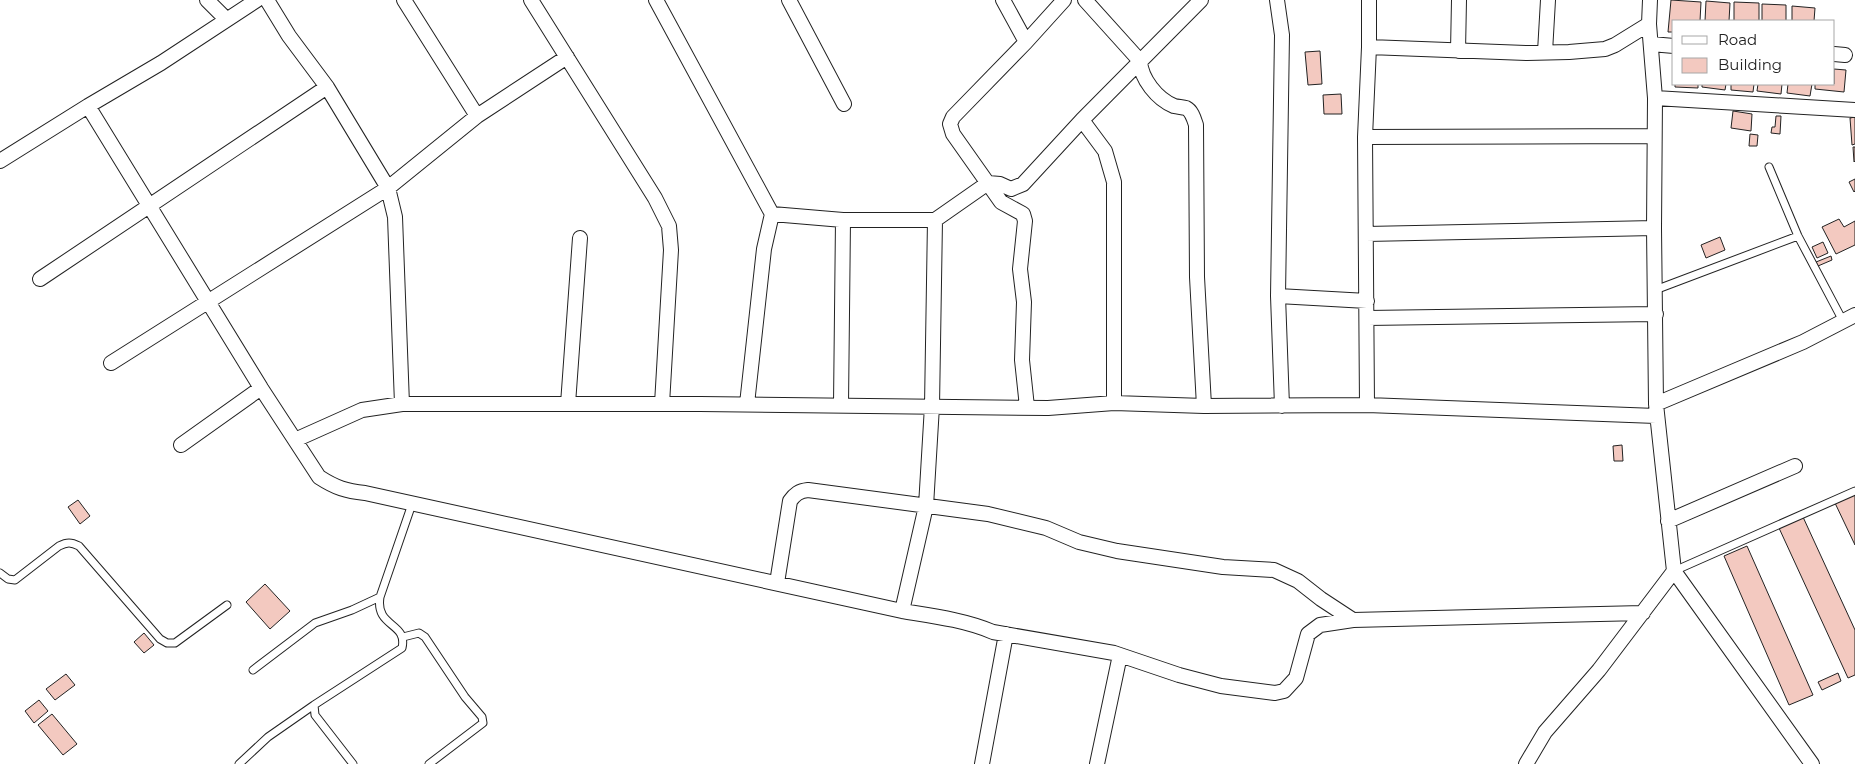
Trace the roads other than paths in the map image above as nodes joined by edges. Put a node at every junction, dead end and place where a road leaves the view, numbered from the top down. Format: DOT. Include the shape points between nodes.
graph roads {
  1 [pos="208,0"];
  2 [pos="257,0"];
  3 [pos="267,0"];
  4 [pos="404,0"];
  5 [pos="531,0"];
  6 [pos="656,0"];
  7 [pos="789,0"];
  8 [pos="1003,0"];
  9 [pos="1064,0"];
  10 [pos="1086,0"];
  11 [pos="1201,0"];
  12 [pos="1277,0"];
  13 [pos="1369,0"];
  14 [pos="1458,0"];
  15 [pos="1548,0"];
  16 [pos="1650,0"];
  17 [pos="226,19"];
  18 [pos="1649,24"];
  19 [pos="1026,42"];
  20 [pos="1652,44"];
  21 [pos="1672,46"];
  22 [pos="1369,47"];
  23 [pos="1458,51"];
  24 [pos="1545,52"];
  25 [pos="567,57"];
  26 [pos="1140,61"];
  27 [pos="327,87"];
  28 [pos="1655,98"];
  29 [pos="844,104"];
  30 [pos="88,106"];
  31 [pos="1855,110"];
  32 [pos="478,116"];
  33 [pos="1082,120"];
  34 [pos="1654,136"];
  35 [pos="1365,137"];
  36 [pos="0,161"];
  37 [pos="1768,167"];
  38 [pos="988,183"];
  39 [pos="388,188"];
  40 [pos="148,206"];
  41 [pos="772,214"];
  42 [pos="843,220"];
  43 [pos="935,220"];
  44 [pos="1654,228"];
  45 [pos="1366,234"];
  46 [pos="1798,236"];
  47 [pos="580,238"];
  48 [pos="40,279"];
  49 [pos="1655,290"];
  50 [pos="1278,296"];
  51 [pos="1367,300"];
  52 [pos="208,302"];
  53 [pos="1656,314"];
  54 [pos="1368,318"];
  55 [pos="1849,318"];
  56 [pos="111,363"];
  57 [pos="261,388"];
  58 [pos="1114,402"];
  59 [pos="402,404"];
  60 [pos="568,404"];
  61 [pos="662,404"];
  62 [pos="748,404"];
  63 [pos="1367,404"];
  64 [pos="840,405"];
  65 [pos="932,406"];
  66 [pos="1204,406"];
  67 [pos="1282,406"];
  68 [pos="1027,407"];
  69 [pos="1656,410"];
  70 [pos="295,440"];
  71 [pos="181,445"];
  72 [pos="1795,466"];
  73 [pos="1855,491"];
  74 [pos="412,504"];
  75 [pos="926,506"];
  76 [pos="1668,521"];
  77 [pos="1674,572"];
  78 [pos="0,573"];
  79 [pos="777,583"];
  80 [pos="380,597"];
  81 [pos="227,605"];
  82 [pos="902,611"];
  83 [pos="1643,613"];
  84 [pos="1353,620"];
  85 [pos="1006,634"];
  86 [pos="403,636"];
  87 [pos="1120,655"];
  88 [pos="253,670"];
  89 [pos="314,705"];
  90 [pos="239,764"];
  91 [pos="353,764"];
  92 [pos="429,764"];
  93 [pos="982,764"];
  94 [pos="1097,764"];
  95 [pos="1526,764"];
  96 [pos="1812,764"];
  1 -- 17 [label="street"];
  2 -- 17 [label="street"];
  3 -- 27 [label="street"];
  4 -- 32 [label="street"];
  5 -- 25 [label="street"];
  6 -- 41 [label="street"];
  7 -- 29 [label="street"];
  8 -- 19 [label="street"];
  9 -- 19 [label="street"];
  10 -- 26 [label="street"];
  11 -- 26 [label="street"];
  12 -- 50 [label="street" via="1282,35"];
  13 -- 22 [label="street"];
  14 -- 23 [label="street"];
  15 -- 24 [label="street"];
  16 -- 18 [label="street"];
  17 -- 30 [label="street" via="161,63"];
  18 -- 20 [label="street"];
  18 -- 24 [label="street" via="1605,49"];
  19 -- 38 [label="street" via="950,124 953,134"];
  20 -- 21 [label="street"];
  20 -- 28 [label="street"];
  22 -- 23 [label="street"];
  22 -- 35 [label="street"];
  23 -- 24 [label="street"];
  25 -- 32 [label="street"];
  25 -- 61 [label="street" via="669,226 671,250"];
  26 -- 33 [label="street"];
  26 -- 66 [label="street" via="1145,79 1164,100 1186,108 1196,124 1197,276"];
  27 -- 39 [label="street"];
  27 -- 40 [label="street"];
  28 -- 31 [label="street"];
  28 -- 34 [label="street"];
  30 -- 36 [label="street"];
  30 -- 40 [label="street"];
  32 -- 39 [label="street"];
  33 -- 38 [label="street" via="1023,184 1011,189"];
  33 -- 58 [label="street" via="1105,151 1114,182"];
  34 -- 35 [label="street"];
  34 -- 44 [label="street"];
  35 -- 45 [label="street"];
  37 -- 46 [label="lane"];
  38 -- 43 [label="street"];
  38 -- 68 [label="street" via="1001,202 1023,214 1025,221 1020,269 1024,302 1022,360"];
  39 -- 52 [label="street"];
  39 -- 59 [label="street" via="395,217"];
  40 -- 48 [label="street"];
  40 -- 52 [label="street"];
  41 -- 42 [label="street"];
  41 -- 62 [label="street" via="764,249"];
  42 -- 43 [label="street"];
  42 -- 64 [label="street"];
  43 -- 65 [label="street"];
  44 -- 45 [label="street"];
  44 -- 49 [label="street"];
  45 -- 51 [label="street"];
  46 -- 49 [label="lane"];
  46 -- 55 [label="lane"];
  47 -- 60 [label="street"];
  49 -- 53 [label="street"];
  50 -- 51 [label="street"];
  50 -- 67 [label="street"];
  51 -- 54 [label="street"];
  52 -- 56 [label="street"];
  52 -- 57 [label="street"];
  53 -- 54 [label="street"];
  53 -- 69 [label="street"];
  54 -- 63 [label="street"];
  55 -- 69 [label="street"];
  57 -- 70 [label="street"];
  57 -- 71 [label="street"];
  58 -- 66 [label="street"];
  58 -- 68 [label="street"];
  59 -- 60 [label="street"];
  59 -- 70 [label="street" via="362,410"];
  60 -- 61 [label="street"];
  61 -- 62 [label="street"];
  62 -- 64 [label="street"];
  63 -- 67 [label="street"];
  63 -- 69 [label="street"];
  64 -- 65 [label="street"];
  65 -- 68 [label="street"];
  65 -- 75 [label="street"];
  66 -- 67 [label="street"];
  69 -- 76 [label="street"];
  70 -- 74 [label="street" via="319,477 332,486"];
  72 -- 76 [label="street"];
  73 -- 77 [label="lane"];
  74 -- 79 [label="street"];
  74 -- 80 [label="lane"];
  75 -- 79 [label="street" via="800,491 790,501"];
  75 -- 82 [label="street"];
  75 -- 84 [label="street" via="988,514 1046,528 1078,542 1117,550 1223,567 1274,570 1298,581"];
  76 -- 77 [label="street"];
  77 -- 83 [label="street"];
  77 -- 96 [label="street"];
  78 -- 81 [label="lane" via="15,580 59,546 72,543 79,546 167,643 175,642"];
  79 -- 82 [label="street"];
  80 -- 86 [label="lane" via="381,613"];
  80 -- 88 [label="lane" via="315,623"];
  82 -- 85 [label="street" via="967,622"];
  83 -- 84 [label="street"];
  83 -- 95 [label="street" via="1545,732"];
  84 -- 87 [label="street" via="1320,625 1308,634 1296,678 1284,691 1275,693 1221,686"];
  85 -- 87 [label="street"];
  85 -- 93 [label="street"];
  86 -- 89 [label="lane" via="402,648"];
  86 -- 92 [label="lane" via="419,633 425,637 465,697 482,716 483,723"];
  87 -- 94 [label="street"];
  89 -- 90 [label="lane" via="268,737"];
  89 -- 91 [label="lane" via="315,715"];
}
